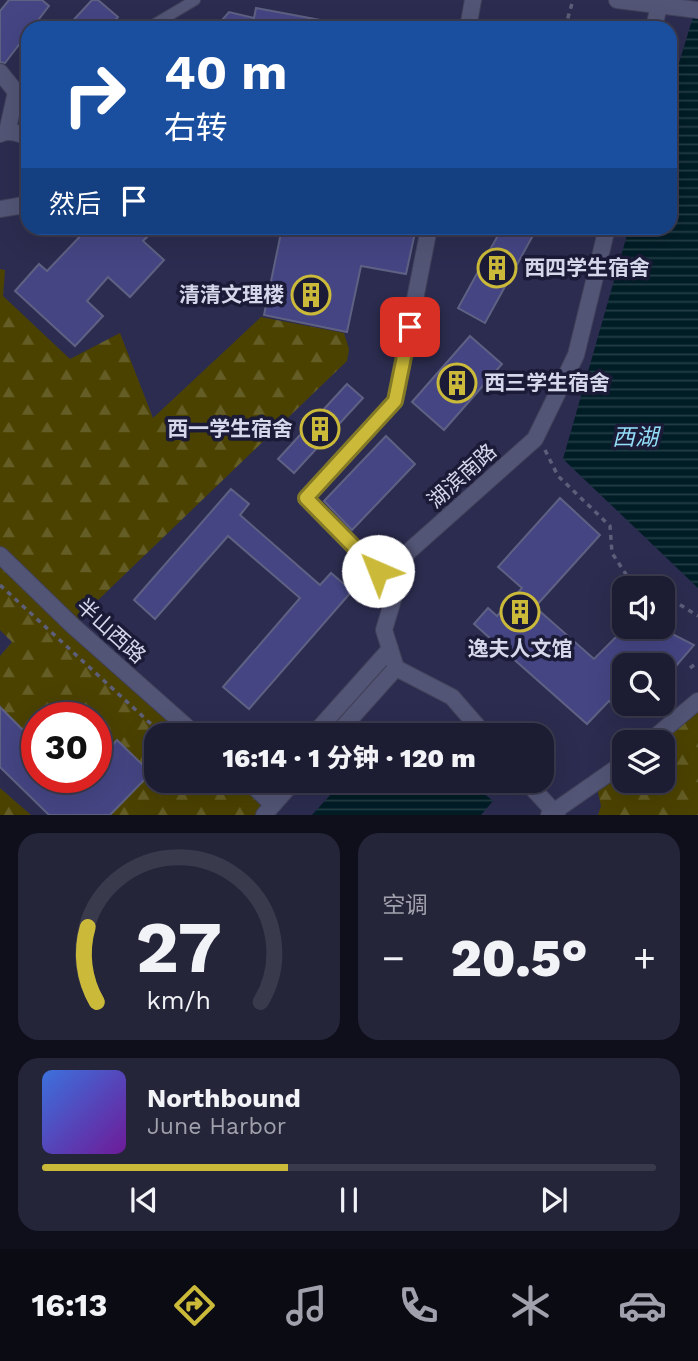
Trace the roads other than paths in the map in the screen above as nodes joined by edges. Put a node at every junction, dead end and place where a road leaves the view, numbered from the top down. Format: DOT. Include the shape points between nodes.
graph roads {
  1 [pos="195,0"];
  2 [pos="473,0"];
  3 [pos="617,0"];
  4 [pos="659,5"];
  5 [pos="694,9"];
  6 [pos="160,21"];
  7 [pos="469,21"];
  8 [pos="656,21"];
  9 [pos="0,72"];
  10 [pos="17,133"];
  11 [pos="21,206"];
  12 [pos="0,209"];
  13 [pos="428,235"];
  14 [pos="605,235"];
  15 [pos="0,555"];
  16 [pos="396,590"];
  17 [pos="390,649"];
  18 [pos="396,668"];
  19 [pos="698,701"];
  20 [pos="182,723"];
  21 [pos="324,723"];
  22 [pos="347,723"];
  23 [pos="475,723"];
  24 [pos="663,730"];
  25 [pos="612,771"];
  26 [pos="280,793"];
  27 [pos="536,793"];
  28 [pos="266,805"];
  29 [pos="553,814"];
  1 -- 6 [label="street"];
  2 -- 7 [label="street"];
  3 -- 4 [label="street"];
  4 -- 5 [label="street"];
  4 -- 8 [label="street"];
  9 -- 10 [label="street" via="16,92"];
  11 -- 12 [label="street"];
  13 -- 16 [label="street" via="395,401 306,498"];
  14 -- 16 [label="street, 湖滨南路" via="576,355 535,439 407,553"];
  15 -- 20 [label="street, 半山西路"];
  16 -- 17 [label="street, 湖滨南路" via="384,631"];
  17 -- 18 [label="street, 湖滨南路"];
  17 -- 21 [label="street"];
  18 -- 22 [label="street"];
  18 -- 23 [label="street" via="452,697"];
  19 -- 24 [label="street"];
  25 -- 29 [label="street"];
  26 -- 28 [label="street"];
  27 -- 29 [label="street"];
}
